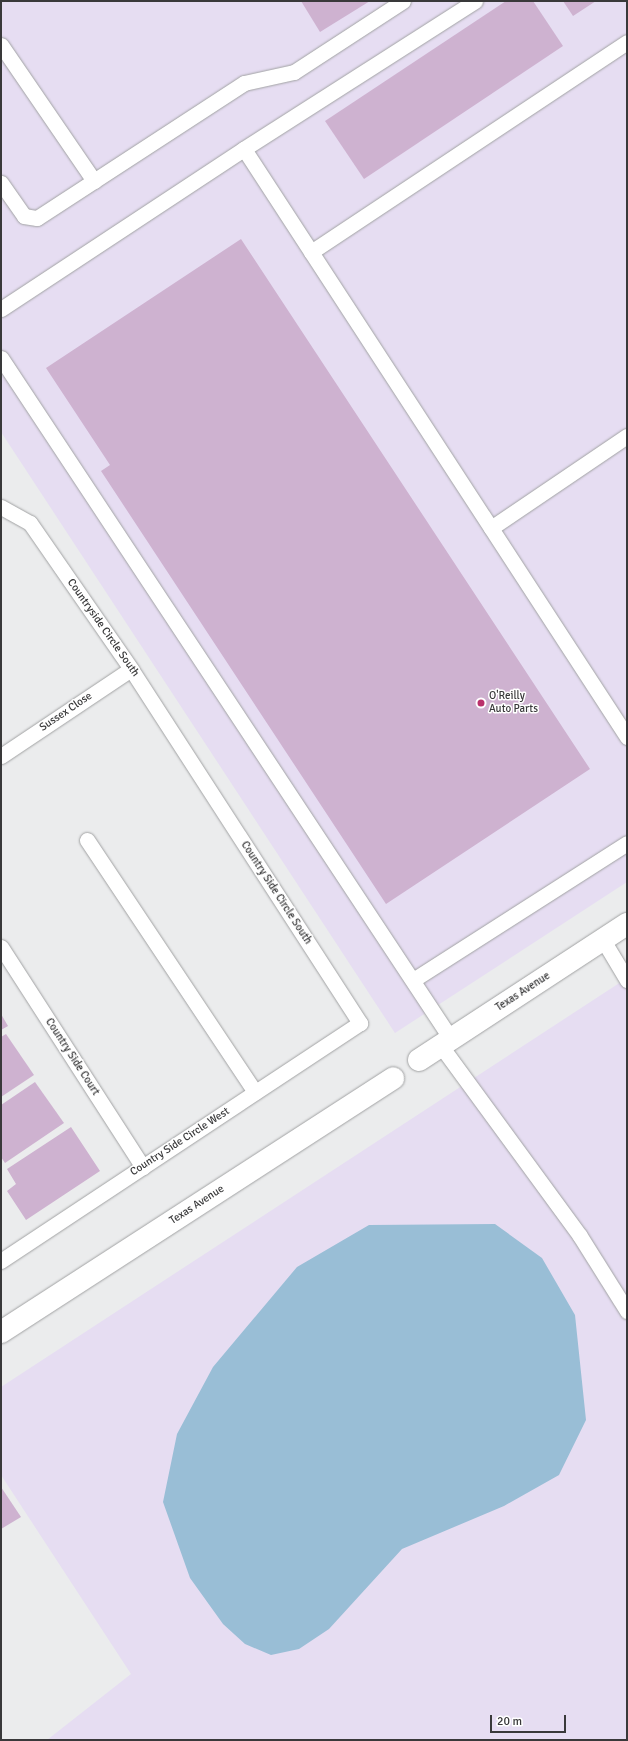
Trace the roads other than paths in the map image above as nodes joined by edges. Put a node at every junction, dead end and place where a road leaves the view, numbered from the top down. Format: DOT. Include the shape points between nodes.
graph roads {
  1 [pos="403,1"];
  2 [pos="475,1"];
  3 [pos="627,42"];
  4 [pos="1,45"];
  5 [pos="244,149"];
  6 [pos="94,181"];
  7 [pos="1,183"];
  8 [pos="311,252"];
  9 [pos="1,309"];
  10 [pos="1,358"];
  11 [pos="627,436"];
  12 [pos="1,507"];
  13 [pos="491,528"];
  14 [pos="131,669"];
  15 [pos="627,737"];
  16 [pos="1,756"];
  17 [pos="192,763"];
  18 [pos="87,840"];
  19 [pos="627,843"];
  20 [pos="627,924"];
  21 [pos="603,940"];
  22 [pos="1,947"];
  23 [pos="412,980"];
  24 [pos="627,980"];
  25 [pos="360,1023"];
  26 [pos="446,1042"];
  27 [pos="419,1060"];
  28 [pos="392,1078"];
  29 [pos="256,1092"];
  30 [pos="143,1167"];
  31 [pos="1,1261"];
  32 [pos="627,1310"];
  33 [pos="1,1332"];
  1 -- 6 [label="lane" via="294,72 244,83"];
  2 -- 5 [label="lane"];
  3 -- 8 [label="lane"];
  4 -- 6 [label="lane"];
  5 -- 8 [label="lane"];
  5 -- 9 [label="lane"];
  6 -- 7 [label="lane" via="37,218 24,216"];
  8 -- 13 [label="lane"];
  10 -- 23 [label="lane"];
  11 -- 13 [label="lane"];
  12 -- 14 [label="lane, Countryside Circle South" via="30,523"];
  13 -- 15 [label="lane"];
  14 -- 16 [label="lane, Sussex Close"];
  14 -- 17 [label="lane, Countryside Circle South"];
  17 -- 25 [label="lane, Country Side Circle South"];
  18 -- 29 [label="lane"];
  19 -- 23 [label="lane"];
  20 -- 21 [label="street, Texas Avenue"];
  21 -- 24 [label="lane"];
  21 -- 26 [label="street, Texas Avenue"];
  22 -- 30 [label="lane, Country Side Court"];
  23 -- 26 [label="lane"];
  25 -- 29 [label="lane, Country Side Circle West"];
  26 -- 27 [label="street, Texas Avenue"];
  26 -- 32 [label="lane" via="580,1236"];
  28 -- 33 [label="street, Texas Avenue"];
  29 -- 30 [label="lane, Country Side Circle West"];
  30 -- 31 [label="lane, Country Side Circle West"];
}
